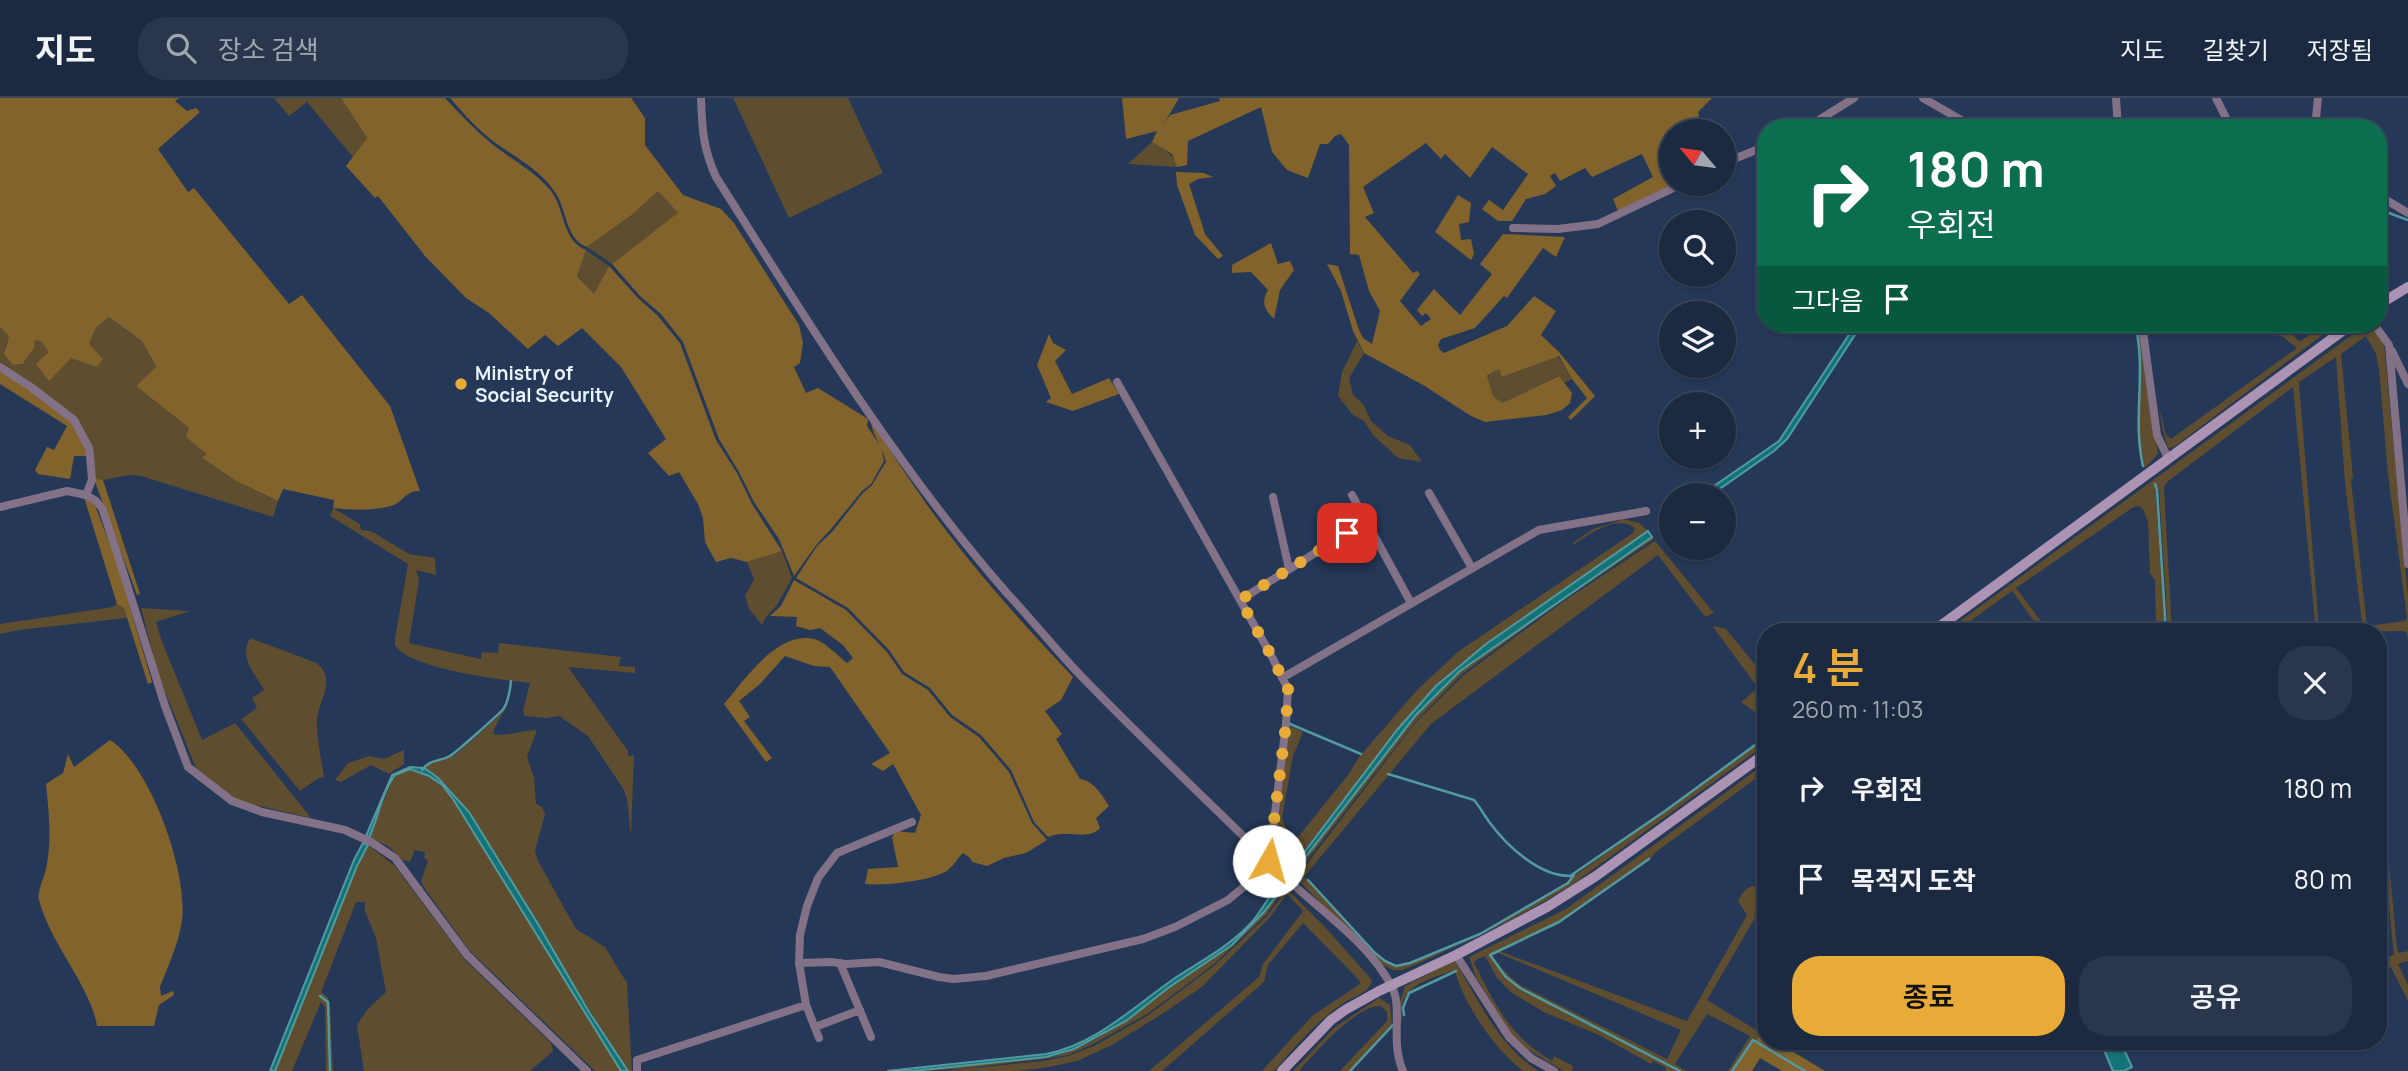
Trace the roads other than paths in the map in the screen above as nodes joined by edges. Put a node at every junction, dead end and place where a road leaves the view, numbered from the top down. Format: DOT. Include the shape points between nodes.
graph roads {
  1 [pos="701,98"];
  2 [pos="1854,98"];
  3 [pos="1923,98"];
  4 [pos="2116,98"];
  5 [pos="2216,98"];
  6 [pos="2318,98"];
  7 [pos="1820,119"];
  8 [pos="1959,119"];
  9 [pos="2117,119"];
  10 [pos="2226,119"];
  11 [pos="2316,119"];
  12 [pos="1757,150"];
  13 [pos="1736,158"];
  14 [pos="1659,195"];
  15 [pos="2387,201"];
  16 [pos="2408,214"];
  17 [pos="1513,228"];
  18 [pos="2408,286"];
  19 [pos="2387,300"];
  20 [pos="2143,333"];
  21 [pos="2340,333"];
  22 [pos="2380,333"];
  23 [pos="2389,345"];
  24 [pos="0,368"];
  25 [pos="1117,382"];
  26 [pos="2408,384"];
  27 [pos="2168,458"];
  28 [pos="1429,494"];
  29 [pos="86,495"];
  30 [pos="1352,495"];
  31 [pos="1273,497"];
  32 [pos="0,507"];
  33 [pos="1646,511"];
  34 [pos="1366,521"];
  35 [pos="2408,564"];
  36 [pos="1472,568"];
  37 [pos="1289,569"];
  38 [pos="1240,600"];
  39 [pos="1411,603"];
  40 [pos="1943,623"];
  41 [pos="1282,678"];
  42 [pos="1757,760"];
  43 [pos="912,822"];
  44 [pos="1270,862"];
  45 [pos="1456,956"];
  46 [pos="799,963"];
  47 [pos="840,963"];
  48 [pos="1391,985"];
  49 [pos="806,1005"];
  50 [pos="860,1010"];
  51 [pos="815,1027"];
  52 [pos="871,1037"];
  53 [pos="819,1038"];
  54 [pos="587,1071"];
  55 [pos="637,1071"];
  56 [pos="1282,1071"];
  57 [pos="1403,1071"];
  58 [pos="1554,1071"];
  1 -- 44 [label="street" via="702,136 716,177 792,298 937,508 1082,677"];
  2 -- 7 [label="street"];
  3 -- 8 [label="street"];
  4 -- 9 [label="street"];
  5 -- 10 [label="street"];
  6 -- 11 [label="street"];
  12 -- 13 [label="street"];
  14 -- 17 [label="street" via="1598,224"];
  15 -- 16 [label="street"];
  18 -- 19 [label="main road"];
  20 -- 27 [label="street" via="2157,435"];
  21 -- 27 [label="main road"];
  22 -- 23 [label="street"];
  23 -- 26 [label="street"];
  23 -- 35 [label="street"];
  24 -- 29 [label="street" via="74,420 89,448 92,480"];
  25 -- 38 [label="street"];
  27 -- 40 [label="main road"];
  28 -- 36 [label="street"];
  29 -- 32 [label="street" via="58,492"];
  29 -- 54 [label="street" via="102,508 188,767 232,801 345,830 395,858 467,956"];
  30 -- 34 [label="street"];
  31 -- 37 [label="street"];
  33 -- 36 [label="street" via="1539,530"];
  34 -- 37 [label="street"];
  34 -- 39 [label="street"];
  36 -- 39 [label="street"];
  37 -- 38 [label="street"];
  38 -- 41 [label="street"];
  39 -- 41 [label="street"];
  41 -- 44 [label="street" via="1288,689 1286,724"];
  42 -- 45 [label="main road" via="1596,876"];
  43 -- 46 [label="street" via="836,853 818,878 807,906"];
  44 -- 47 [label="street" via="1228,900 1175,927 1110,948 954,979 879,962"];
  44 -- 48 [label="street" via="1364,949"];
  45 -- 48 [label="main road"];
  45 -- 58 [label="street" via="1509,1037"];
  46 -- 47 [label="street"];
  46 -- 49 [label="street"];
  47 -- 50 [label="street"];
  48 -- 56 [label="main road" via="1331,1020"];
  48 -- 57 [label="street" via="1396,996 1395,1042"];
  49 -- 51 [label="street"];
  49 -- 55 [label="street" via="637,1060"];
  50 -- 51 [label="street"];
  50 -- 52 [label="street"];
  51 -- 53 [label="street"];
}
